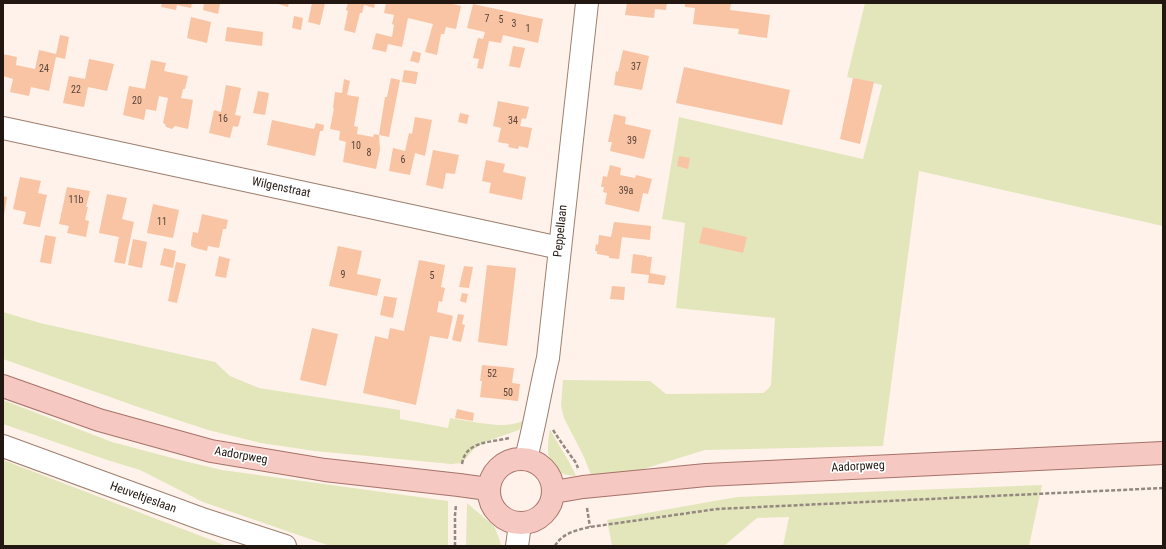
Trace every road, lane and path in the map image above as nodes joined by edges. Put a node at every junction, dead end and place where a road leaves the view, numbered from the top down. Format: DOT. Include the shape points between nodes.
graph roads {
  1 [pos="587,3"];
  2 [pos="3,128"];
  3 [pos="560,248"];
  4 [pos="3,386"];
  5 [pos="537,407"];
  6 [pos="533,431"];
  7 [pos="3,446"];
  8 [pos="1163,453"];
  9 [pos="526,458"];
  10 [pos="459,485"];
  11 [pos="583,487"];
  12 [pos="1163,488"];
  13 [pos="488,489"];
  14 [pos="554,492"];
  15 [pos="520,524"];
  16 [pos="590,527"];
  17 [pos="285,546"];
  18 [pos="454,546"];
  19 [pos="518,546"];
  20 [pos="555,546"];
  1 -- 3 [label="street, Peppellaan"];
  2 -- 3 [label="street, Wilgenstraat"];
  3 -- 5 [label="street, Peppellaan" via="548,358"];
  4 -- 10 [label="main road, Aadorpweg" via="99,420 211,451 324,470"];
  5 -- 6 [label="street, Peppellaan"];
  5 -- 11 [label="path" via="576,463"];
  6 -- 9 [label="street, Peppellaan"];
  6 -- 10 [label="path" via="470,448 463,459"];
  7 -- 17 [label="street, Heuveltjeslaan" via="205,520"];
  8 -- 11 [label="main road, Aadorpweg" via="706,474"];
  9 -- 13 [label="main road" via="512,459 500,465 491,476"];
  9 -- 14 [label="main road" via="540,464 551,476"];
  10 -- 13 [label="main road, Aadorpweg"];
  10 -- 18 [label="path"];
  11 -- 14 [label="main road, Aadorpweg"];
  11 -- 16 [label="path"];
  12 -- 16 [label="path" via="717,509"];
  13 -- 15 [label="main road" via="491,506 503,519"];
  14 -- 15 [label="main road" via="551,504 543,515 533,522"];
  15 -- 19 [label="street"];
  16 -- 20 [label="path" via="564,536"];
}
